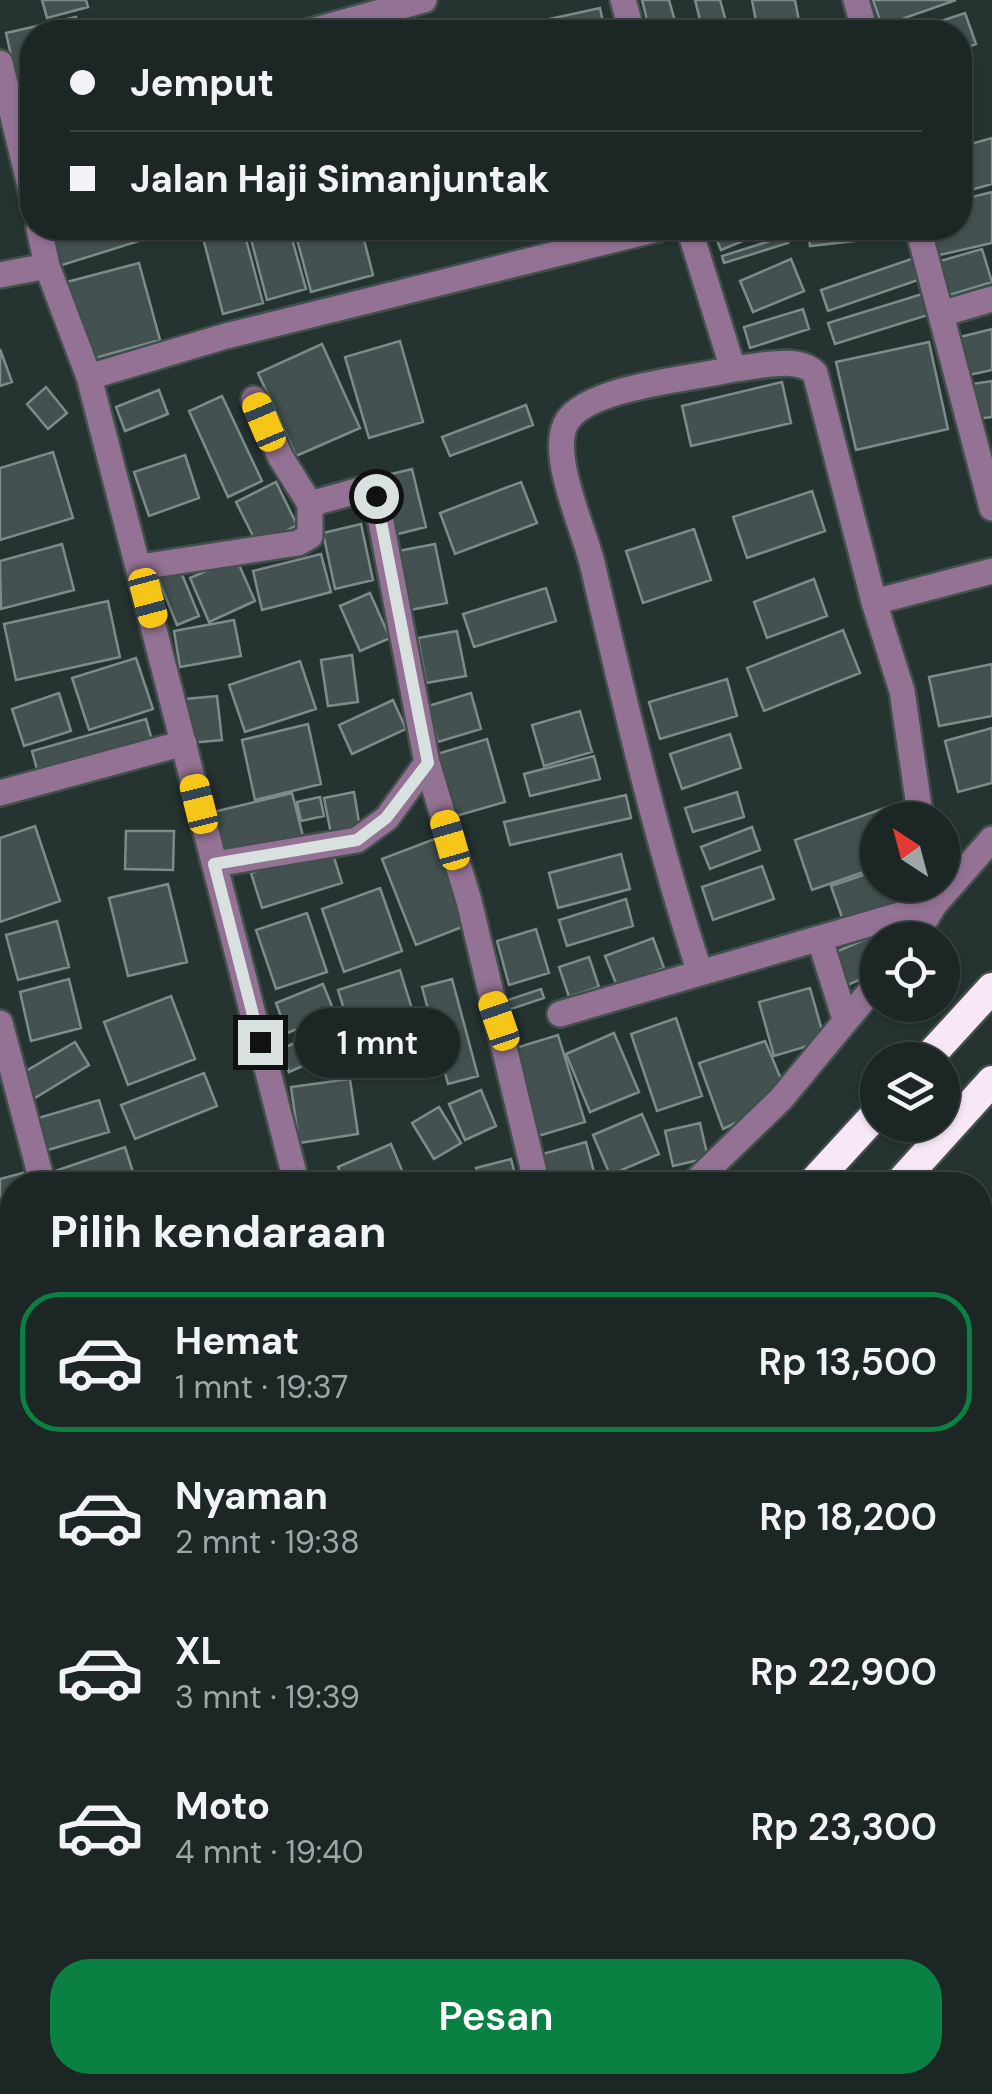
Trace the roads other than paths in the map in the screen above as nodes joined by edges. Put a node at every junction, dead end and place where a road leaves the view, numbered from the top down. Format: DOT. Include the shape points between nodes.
graph roads {
  1 [pos="424,0"];
  2 [pos="352,20"];
  3 [pos="0,64"];
  4 [pos="20,111"];
  5 [pos="43,240"];
  6 [pos="612,240"];
  7 [pos="693,240"];
  8 [pos="921,240"];
  9 [pos="48,266"];
  10 [pos="0,276"];
  11 [pos="992,299"];
  12 [pos="941,314"];
  13 [pos="734,369"];
  14 [pos="89,376"];
  15 [pos="254,399"];
  16 [pos="310,504"];
  17 [pos="992,508"];
  18 [pos="140,567"];
  19 [pos="992,571"];
  20 [pos="874,602"];
  21 [pos="184,743"];
  22 [pos="428,763"];
  23 [pos="0,793"];
  24 [pos="918,802"];
  25 [pos="992,839"];
  26 [pos="214,864"];
  27 [pos="960,869"];
  28 [pos="915,902"];
  29 [pos="820,940"];
  30 [pos="700,974"];
  31 [pos="992,988"];
  32 [pos="860,1002"];
  33 [pos="560,1014"];
  34 [pos="845,1019"];
  35 [pos="0,1022"];
  36 [pos="942,1042"];
  37 [pos="992,1082"];
  38 [pos="860,1132"];
  39 [pos="40,1172"];
  40 [pos="294,1172"];
  41 [pos="534,1172"];
  42 [pos="705,1172"];
  43 [pos="823,1172"];
  44 [pos="910,1172"];
  1 -- 2 [label="street"];
  3 -- 4 [label="street"];
  5 -- 9 [label="street"];
  6 -- 14 [label="street"];
  7 -- 13 [label="street"];
  8 -- 12 [label="street"];
  9 -- 10 [label="street"];
  9 -- 14 [label="street"];
  11 -- 12 [label="street"];
  12 -- 17 [label="street"];
  13 -- 20 [label="street" via="793,364 815,373"];
  13 -- 30 [label="street" via="615,392 582,408 564,431 569,490 593,564 654,830"];
  14 -- 18 [label="street"];
  15 -- 16 [label="street"];
  16 -- 18 [label="street" via="310,536 298,543"];
  16 -- 22 [label="street" via="364,489 376,496"];
  18 -- 21 [label="street"];
  19 -- 20 [label="street"];
  20 -- 24 [label="street" via="902,690"];
  21 -- 23 [label="street"];
  21 -- 26 [label="street"];
  22 -- 26 [label="street" via="386,818 357,840"];
  22 -- 41 [label="street" via="469,900"];
  25 -- 27 [label="street"];
  26 -- 40 [label="street"];
  28 -- 29 [label="street"];
  29 -- 30 [label="street"];
  29 -- 34 [label="street"];
  30 -- 33 [label="street"];
  31 -- 36 [label="highway"];
  32 -- 34 [label="street"];
  34 -- 42 [label="street" via="781,1099"];
  35 -- 39 [label="street"];
  37 -- 44 [label="highway"];
  38 -- 43 [label="highway"];
}
